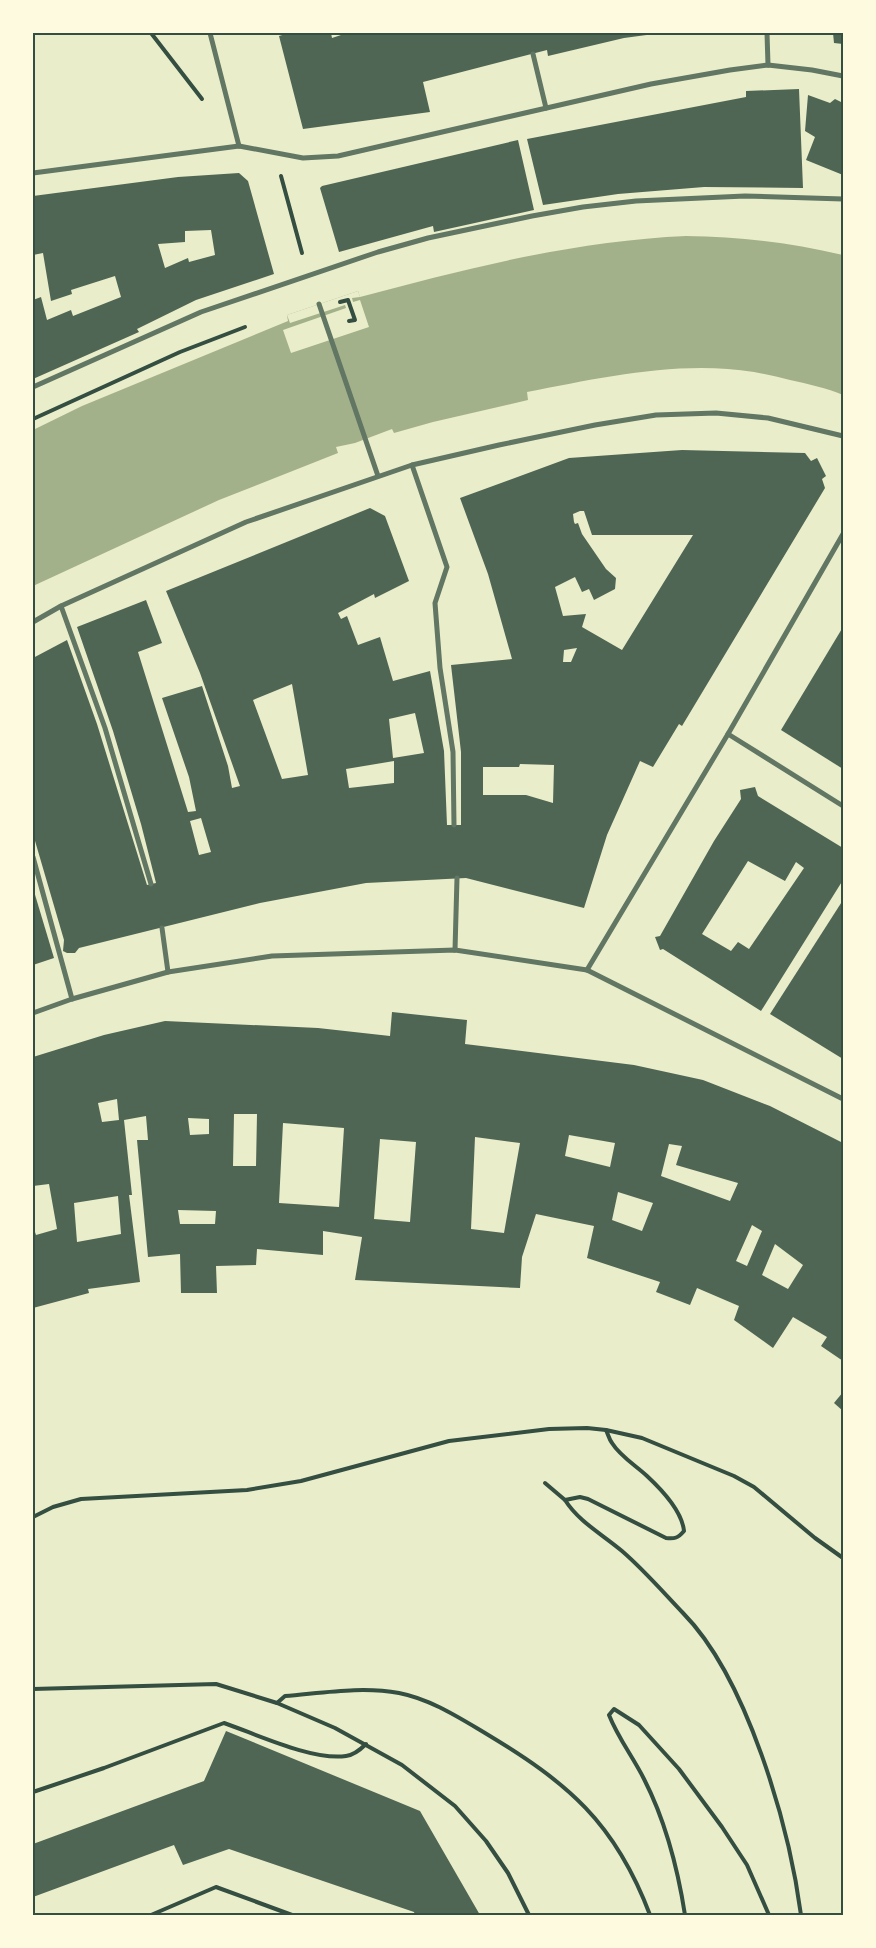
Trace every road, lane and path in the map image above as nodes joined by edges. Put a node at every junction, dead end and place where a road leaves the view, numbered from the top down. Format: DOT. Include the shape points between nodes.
graph roads {
  1 [pos="151,33"];
  2 [pos="210,33"];
  3 [pos="766,33"];
  4 [pos="532,54"];
  5 [pos="768,65"];
  6 [pos="843,76"];
  7 [pos="205,102"];
  8 [pos="546,108"];
  9 [pos="239,146"];
  10 [pos="33,173"];
  11 [pos="843,199"];
  12 [pos="290,207"];
  13 [pos="305,264"];
  14 [pos="319,304"];
  15 [pos="245,327"];
  16 [pos="33,387"];
  17 [pos="33,419"];
  18 [pos="843,434"];
  19 [pos="412,465"];
  20 [pos="378,476"];
  21 [pos="843,534"];
  22 [pos="61,606"];
  23 [pos="33,622"];
  24 [pos="728,734"];
  25 [pos="843,806"];
  26 [pos="454,825"];
  27 [pos="33,857"];
  28 [pos="457,878"];
  29 [pos="151,884"];
  30 [pos="162,928"];
  31 [pos="456,950"];
  32 [pos="587,970"];
  33 [pos="168,972"];
  34 [pos="72,999"];
  35 [pos="33,1013"];
  36 [pos="843,1099"];
  37 [pos="606,1430"];
  38 [pos="545,1483"];
  39 [pos="565,1500"];
  40 [pos="33,1517"];
  41 [pos="843,1558"];
  42 [pos="33,1689"];
  43 [pos="277,1703"];
  44 [pos="366,1744"];
  45 [pos="33,1792"];
  46 [pos="151,1915"];
  47 [pos="292,1915"];
  48 [pos="529,1915"];
  49 [pos="650,1915"];
  50 [pos="685,1915"];
  51 [pos="769,1915"];
  52 [pos="801,1915"];
  1 -- 7 [label="path"];
  2 -- 9 [label="street"];
  3 -- 5 [label="street"];
  4 -- 8 [label="street"];
  5 -- 6 [label="street"];
  5 -- 8 [label="street" via="651,84"];
  8 -- 9 [label="street" via="338,156 303,158"];
  9 -- 10 [label="street"];
  11 -- 16 [label="street" via="745,196 636,201 532,216 428,238 201,312"];
  12 -- 13 [label="path"];
  14 -- 20 [label="street"];
  15 -- 17 [label="path"];
  18 -- 19 [label="street" via="768,418 716,413 656,415"];
  19 -- 20 [label="street"];
  19 -- 26 [label="street" via="447,567 435,603 453,752"];
  20 -- 22 [label="street" via="246,522"];
  21 -- 24 [label="street"];
  22 -- 23 [label="street"];
  22 -- 29 [label="street" via="105,728"];
  24 -- 25 [label="street"];
  24 -- 32 [label="street"];
  27 -- 34 [label="street"];
  28 -- 31 [label="street"];
  30 -- 33 [label="street"];
  31 -- 32 [label="street"];
  31 -- 33 [label="street" via="272,956"];
  32 -- 36 [label="street"];
  33 -- 34 [label="street"];
  34 -- 35 [label="street"];
  37 -- 39 [label="path" via="611,1443 676,1509 684,1531 674,1539 666,1538 588,1499"];
  37 -- 40 [label="path" via="549,1430 449,1441 301,1481 247,1490 81,1499"];
  37 -- 41 [label="path" via="642,1438 734,1476 754,1487"];
  38 -- 39 [label="path"];
  39 -- 52 [label="path" via="573,1514 623,1552 679,1608 718,1658 753,1730 778,1809"];
  42 -- 43 [label="path" via="216,1684"];
  43 -- 44 [label="path"];
  43 -- 49 [label="path" via="285,1696 376,1690 425,1700 460,1718 525,1757 594,1815 620,1849"];
  44 -- 45 [label="path" via="347,1756 332,1756 297,1749 224,1723"];
  44 -- 48 [label="path" via="402,1765 455,1806 508,1873"];
  46 -- 47 [label="path" via="216,1887"];
  50 -- 51 [label="path" via="664,1828 644,1779 616,1732 609,1714 614,1709 639,1725 680,1769 747,1864"];
}
